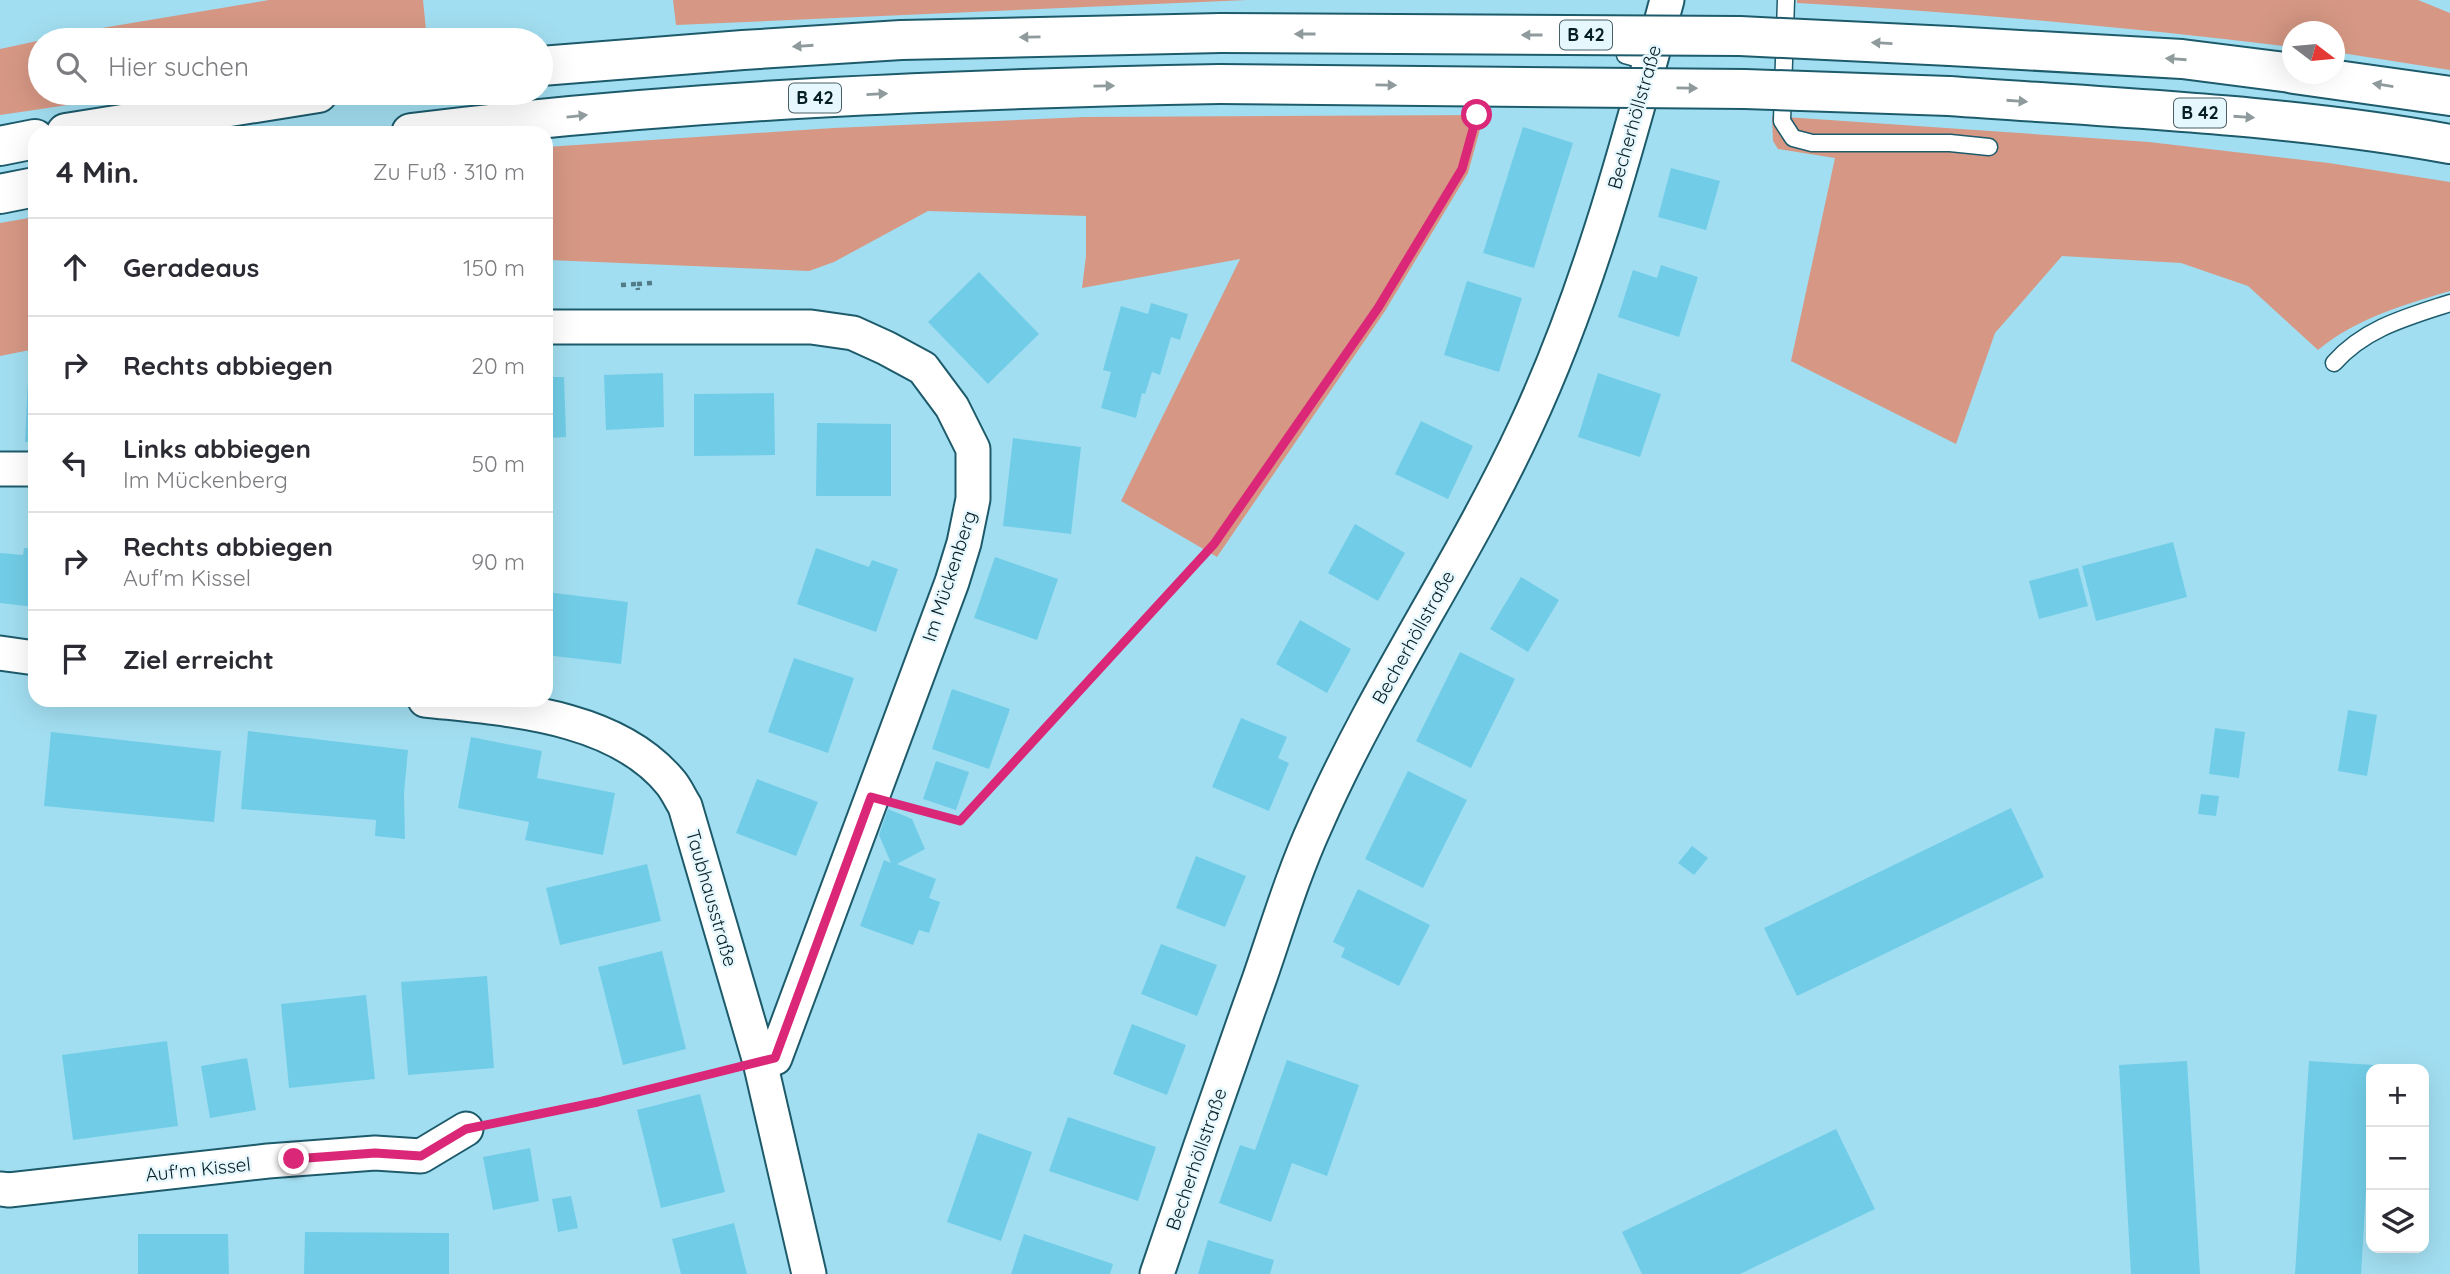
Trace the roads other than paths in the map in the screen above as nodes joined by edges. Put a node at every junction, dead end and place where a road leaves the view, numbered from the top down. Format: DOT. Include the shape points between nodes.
graph roads {
  1 [pos="1667,0"];
  2 [pos="1786,0"];
  3 [pos="553,65"];
  4 [pos="2282,72"];
  5 [pos="2345,81"];
  6 [pos="2450,96"];
  7 [pos="233,105"];
  8 [pos="108,126"];
  9 [pos="479,126"];
  10 [pos="28,140"];
  11 [pos="2450,144"];
  12 [pos="0,146"];
  13 [pos="1989,147"];
  14 [pos="28,188"];
  15 [pos="0,194"];
  16 [pos="2450,303"];
  17 [pos="553,327"];
  18 [pos="2334,363"];
  19 [pos="0,469"];
  20 [pos="28,469"];
  21 [pos="0,653"];
  22 [pos="28,656"];
  23 [pos="492,707"];
  24 [pos="760,1062"];
  25 [pos="466,1129"];
  26 [pos="0,1189"];
  27 [pos="809,1274"];
  28 [pos="1157,1274"];
  1 -- 28 [label="street, Becherhöllstraße" via="1637,59 1583,288 1553,364 1494,489 1348,755 1314,828"];
  2 -- 13 [label="lane" via="1782,121 1793,138 1812,143"];
  4 -- 3 [label="highway, B 42, one-way, bridge" via="2182,59 1740,36 1221,33 901,40"];
  6 -- 5 [label="highway, B 42, one-way"];
  7 -- 8 [label="highway"];
  9 -- 11 [label="highway, B 42, one-way, bridge" via="757,101 1220,84 1745,89 1949,96 2287,120"];
  10 -- 12 [label="highway"];
  14 -- 15 [label="highway"];
  16 -- 18 [label="lane" via="2396,320 2348,347"];
  17 -- 24 [label="street, Im Mückenberg" via="811,327 853,334 923,368 952,407 973,449 973,499 952,582 775,1058"];
  19 -- 20 [label="street"];
  21 -- 22 [label="street"];
  23 -- 24 [label="street, Taubhausstraße" via="573,722 631,750 671,783 685,806"];
  24 -- 27 [label="street, Taubhausstraße"];
  25 -- 26 [label="street, Auf'm Kissel" via="421,1156 375,1153 281,1160"];
}
